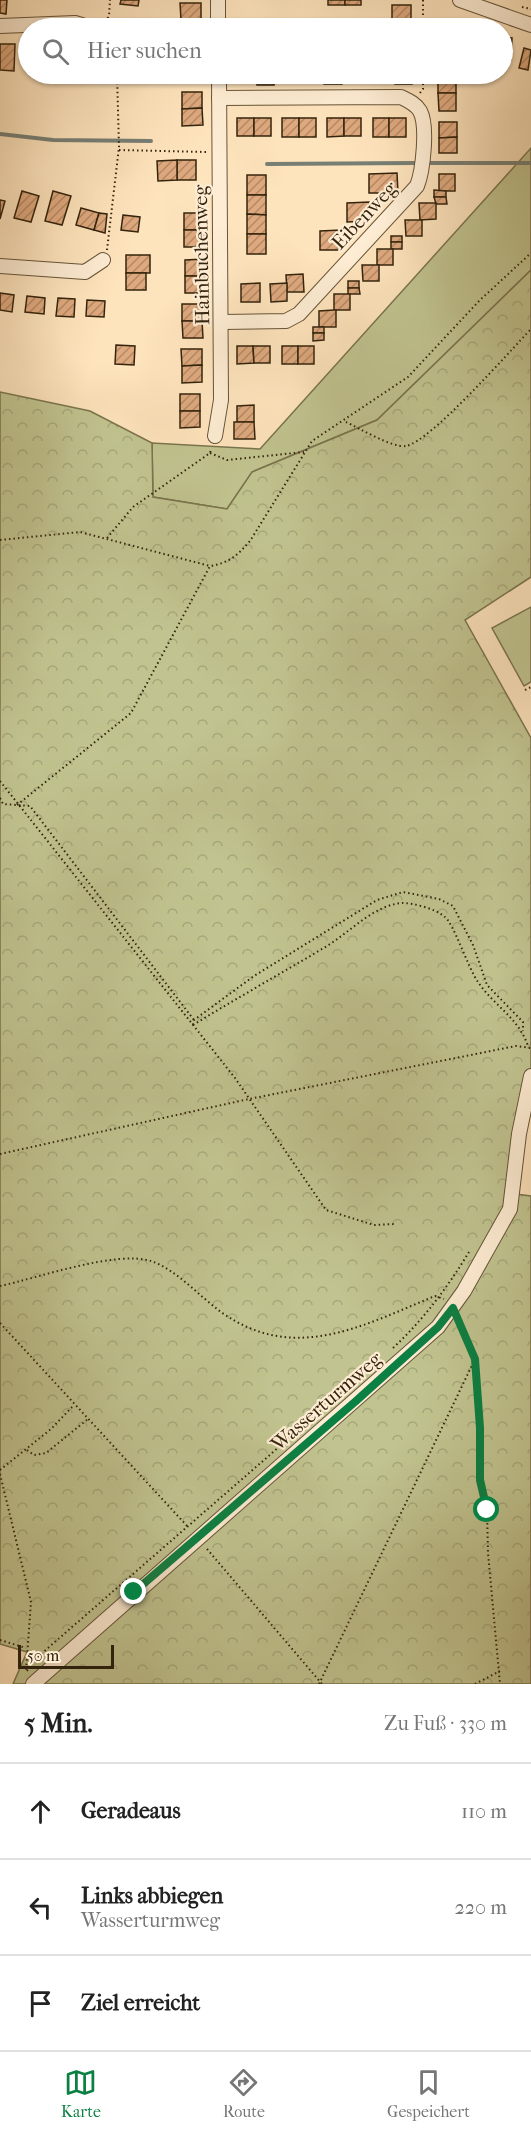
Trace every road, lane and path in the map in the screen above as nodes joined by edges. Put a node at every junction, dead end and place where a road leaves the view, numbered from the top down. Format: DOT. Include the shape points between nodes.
graph roads {
  1 [pos="110,0"];
  2 [pos="218,0"];
  3 [pos="423,0"];
  4 [pos="460,0"];
  5 [pos="108,18"];
  6 [pos="218,18"];
  7 [pos="423,18"];
  8 [pos="511,18"];
  9 [pos="513,19"];
  10 [pos="18,25"];
  11 [pos="531,25"];
  12 [pos="0,26"];
  13 [pos="117,84"];
  14 [pos="219,84"];
  15 [pos="423,84"];
  16 [pos="219,98"];
  17 [pos="414,103"];
  18 [pos="119,149"];
  19 [pos="220,152"];
  20 [pos="531,253"];
  21 [pos="103,260"];
  22 [pos="0,266"];
  23 [pos="222,322"];
  24 [pos="531,329"];
  25 [pos="345,422"];
  26 [pos="214,439"];
  27 [pos="304,452"];
  28 [pos="210,453"];
  29 [pos="107,538"];
  30 [pos="0,540"];
  31 [pos="210,566"];
  32 [pos="531,687"];
  33 [pos="525,690"];
  34 [pos="0,781"];
  35 [pos="0,798"];
  36 [pos="17,805"];
  37 [pos="194,1020"];
  38 [pos="193,1025"];
  39 [pos="523,1031"];
  40 [pos="529,1047"];
  41 [pos="531,1076"];
  42 [pos="249,1099"];
  43 [pos="0,1154"];
  44 [pos="395,1224"];
  45 [pos="0,1286"];
  46 [pos="453,1308"];
  47 [pos="0,1323"];
  48 [pos="390,1350"];
  49 [pos="475,1359"];
  50 [pos="372,1366"];
  51 [pos="74,1404"];
  52 [pos="88,1419"];
  53 [pos="27,1450"];
  54 [pos="0,1472"];
  55 [pos="188,1527"];
  56 [pos="198,1538"];
  57 [pos="0,1640"];
  58 [pos="26,1648"];
  59 [pos="500,1671"];
  60 [pos="27,1679"];
  61 [pos="320,1683"];
  62 [pos="475,1684"];
  63 [pos="500,1684"];
  1 -- 5 [label="path"];
  2 -- 6 [label="street"];
  3 -- 7 [label="path"];
  4 -- 8 [label="street"];
  9 -- 11 [label="street"];
  10 -- 12 [label="street"];
  13 -- 18 [label="path"];
  14 -- 16 [label="street, Hainbuchenweg"];
  15 -- 17 [label="path"];
  16 -- 17 [label="street" via="401,97"];
  16 -- 19 [label="street, Hainbuchenweg"];
  17 -- 23 [label="street, Eibenweg" via="424,121 417,186 299,314 286,321"];
  18 -- 19 [label="path"];
  18 -- 21 [label="path" via="110,242"];
  19 -- 23 [label="street, Hainbuchenweg"];
  20 -- 25 [label="path" via="479,301 408,377"];
  21 -- 22 [label="street" via="85,272"];
  23 -- 26 [label="street, Hainbuchenweg" via="221,400"];
  24 -- 25 [label="path" via="446,418 416,441 405,446 393,444"];
  25 -- 27 [label="path" via="312,441"];
  26 -- 28 [label="path"];
  27 -- 28 [label="path" via="227,460"];
  27 -- 31 [label="path" via="250,541 224,564"];
  28 -- 29 [label="path" via="133,507"];
  29 -- 30 [label="path" via="80,532"];
  29 -- 31 [label="path"];
  31 -- 36 [label="path" via="131,713"];
  32 -- 33 [label="path"];
  34 -- 36 [label="path"];
  35 -- 36 [label="path" via="3,804"];
  36 -- 37 [label="path" via="30,806"];
  36 -- 38 [label="path"];
  37 -- 38 [label="path"];
  37 -- 39 [label="path" via="254,976 377,900 403,892 453,906 487,985 523,1022"];
  38 -- 39 [label="path" via="381,909 402,903 447,918 478,982"];
  38 -- 42 [label="path"];
  39 -- 40 [label="path"];
  40 -- 42 [label="path" via="516,1046"];
  41 -- 46 [label="street, Wasserturmweg" via="510,1209"];
  42 -- 43 [label="path"];
  42 -- 44 [label="path" via="326,1210 374,1225"];
  45 -- 48 [label="path" via="105,1261 144,1260 166,1269 240,1324 274,1337 292,1339 347,1331 441,1297"];
  46 -- 49 [label="path"];
  46 -- 56 [label="street, Wasserturmweg" via="438,1327"];
  47 -- 51 [label="path"];
  49 -- 59 [label="path" via="480,1480 487,1510"];
  49 -- 61 [label="path"];
  50 -- 55 [label="path"];
  51 -- 52 [label="path"];
  51 -- 53 [label="path"];
  52 -- 53 [label="path" via="46,1453 34,1455"];
  52 -- 55 [label="path"];
  53 -- 54 [label="path"];
  54 -- 58 [label="path" via="31,1602"];
  55 -- 56 [label="path"];
  55 -- 60 [label="path" via="33,1661"];
  56 -- 60 [label="street, Wasserturmweg"];
  56 -- 61 [label="path"];
  57 -- 58 [label="path"];
  58 -- 60 [label="path"];
  59 -- 62 [label="path"];
  59 -- 63 [label="path"];
}
